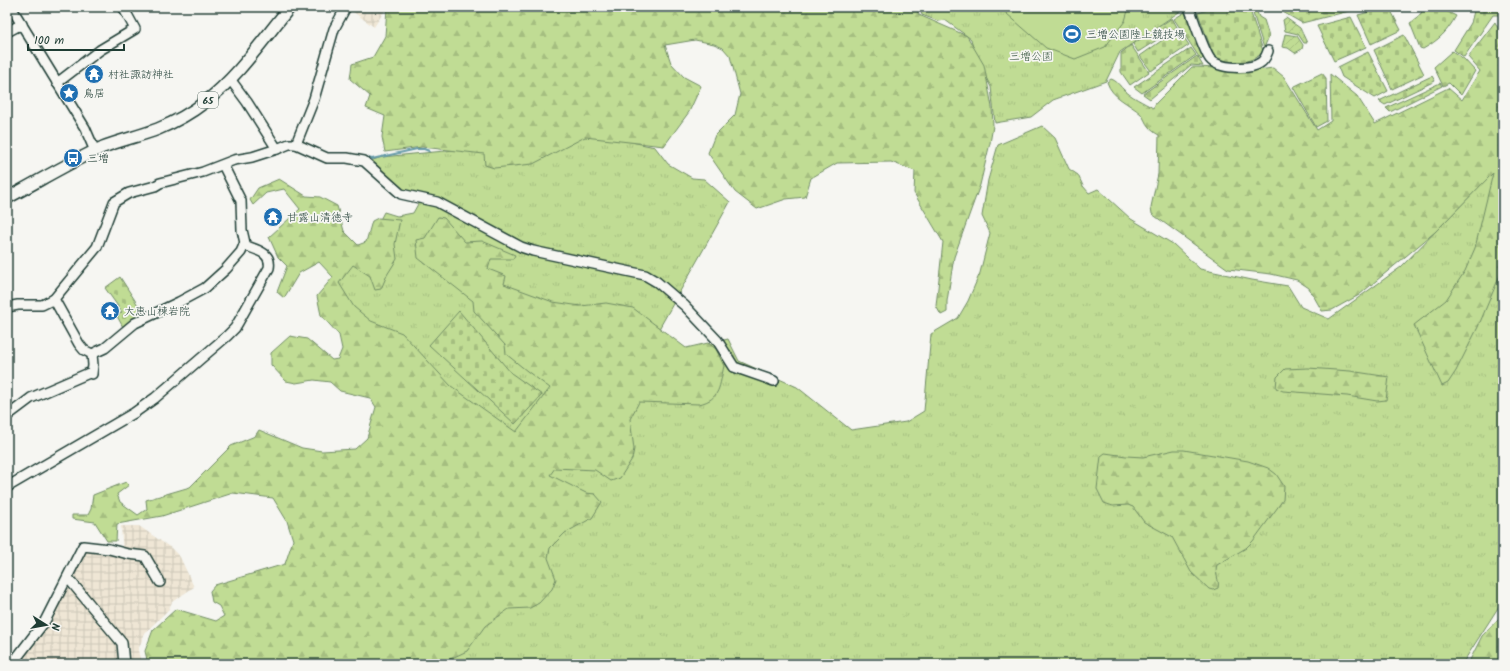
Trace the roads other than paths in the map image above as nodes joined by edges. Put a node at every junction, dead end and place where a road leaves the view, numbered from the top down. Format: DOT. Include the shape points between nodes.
graph roads {
  1 [pos="11,7"];
  2 [pos="123,7"];
  3 [pos="290,7"];
  4 [pos="346,7"];
  5 [pos="1189,7"];
  6 [pos="22,24"];
  7 [pos="7,32"];
  8 [pos="1268,51"];
  9 [pos="230,79"];
  10 [pos="57,84"];
  11 [pos="296,144"];
  12 [pos="277,149"];
  13 [pos="95,151"];
  14 [pos="223,165"];
  15 [pos="7,198"];
  16 [pos="244,245"];
  17 [pos="54,299"];
  18 [pos="7,307"];
  19 [pos="92,354"];
  20 [pos="774,381"];
  21 [pos="7,416"];
  22 [pos="7,487"];
  23 [pos="68,578"];
  24 [pos="160,582"];
  25 [pos="12,664"];
  26 [pos="124,664"];
  1 -- 6 [label="street"];
  2 -- 10 [label="street" via="135,30 100,50"];
  3 -- 9 [label="main road, 65"];
  4 -- 11 [label="street" via="334,29 314,99"];
  5 -- 8 [label="street" via="1207,54 1214,62 1234,67 1253,66 1262,62"];
  6 -- 7 [label="street"];
  6 -- 10 [label="street"];
  9 -- 12 [label="street"];
  9 -- 13 [label="main road, 65" via="205,102 176,121"];
  10 -- 13 [label="street" via="85,128"];
  11 -- 12 [label="street"];
  11 -- 20 [label="street" via="327,158 347,158 364,162 401,194 437,202 521,247 645,275 685,306 717,340 734,367"];
  12 -- 14 [label="street"];
  13 -- 15 [label="main road, 65"];
  14 -- 16 [label="street" via="241,201"];
  14 -- 17 [label="street" via="136,190 114,202 97,247"];
  16 -- 19 [label="street" via="226,269 205,288 135,323 105,348"];
  16 -- 22 [label="street" via="263,253 269,258 270,263 240,320 227,336 134,413"];
  17 -- 18 [label="street" via="42,305 18,304"];
  17 -- 19 [label="street" via="79,344"];
  19 -- 21 [label="street" via="92,374 31,398"];
  23 -- 24 [label="street" via="83,546 145,556"];
  23 -- 25 [label="street" via="45,621"];
  23 -- 26 [label="street" via="122,643"];
}
